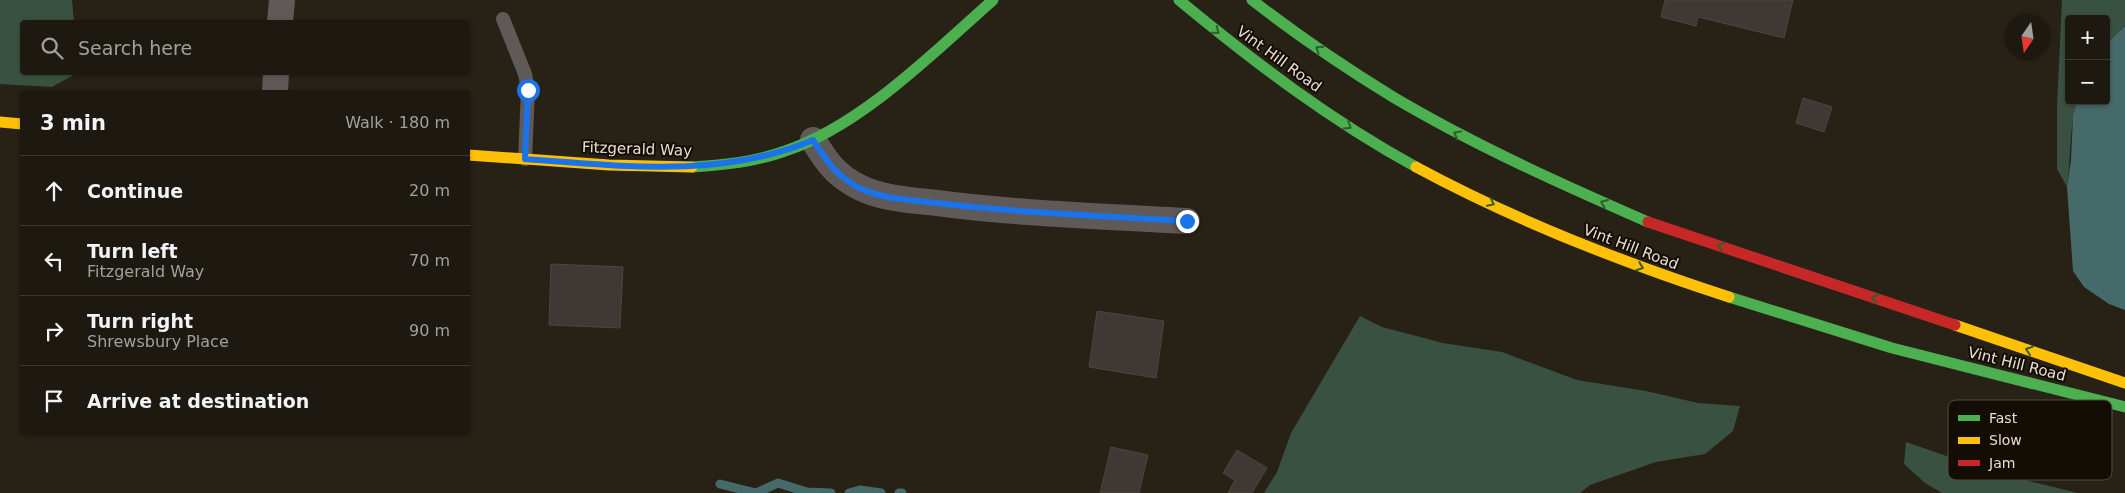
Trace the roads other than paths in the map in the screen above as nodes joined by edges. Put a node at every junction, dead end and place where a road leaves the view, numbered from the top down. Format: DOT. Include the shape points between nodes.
graph roads {
  1 [pos="282,0"];
  2 [pos="993,0"];
  3 [pos="1179,0"];
  4 [pos="1252,0"];
  5 [pos="503,19"];
  6 [pos="280,20"];
  7 [pos="276,75"];
  8 [pos="275,90"];
  9 [pos="0,122"];
  10 [pos="20,124"];
  11 [pos="813,140"];
  12 [pos="470,155"];
  13 [pos="525,159"];
  14 [pos="1187,221"];
  15 [pos="2125,383"];
  16 [pos="2097,400"];
  17 [pos="2112,404"];
  18 [pos="2125,407"];
  1 -- 6 [label="street"];
  2 -- 11 [label="main road, Fitzgerald Way" via="892,86 844,122"];
  3 -- 16 [label="main road, Vint Hill Road, one-way" via="1274,76 1342,123 1440,179 1537,225 1667,278 1780,314 1889,347"];
  15 -- 4 [label="main road, Vint Hill Road, one-way" via="1649,222 1575,191 1482,147 1389,96"];
  5 -- 13 [label="lane" via="525,74"];
  7 -- 8 [label="street"];
  9 -- 10 [label="main road"];
  11 -- 13 [label="main road, Fitzgerald Way" via="756,159 709,166 648,168"];
  11 -- 14 [label="street" via="840,177 863,189 889,196 991,209"];
  12 -- 13 [label="main road, Fitzgerald Way"];
  17 -- 18 [label="main road, Vint Hill Road, one-way"];
}
